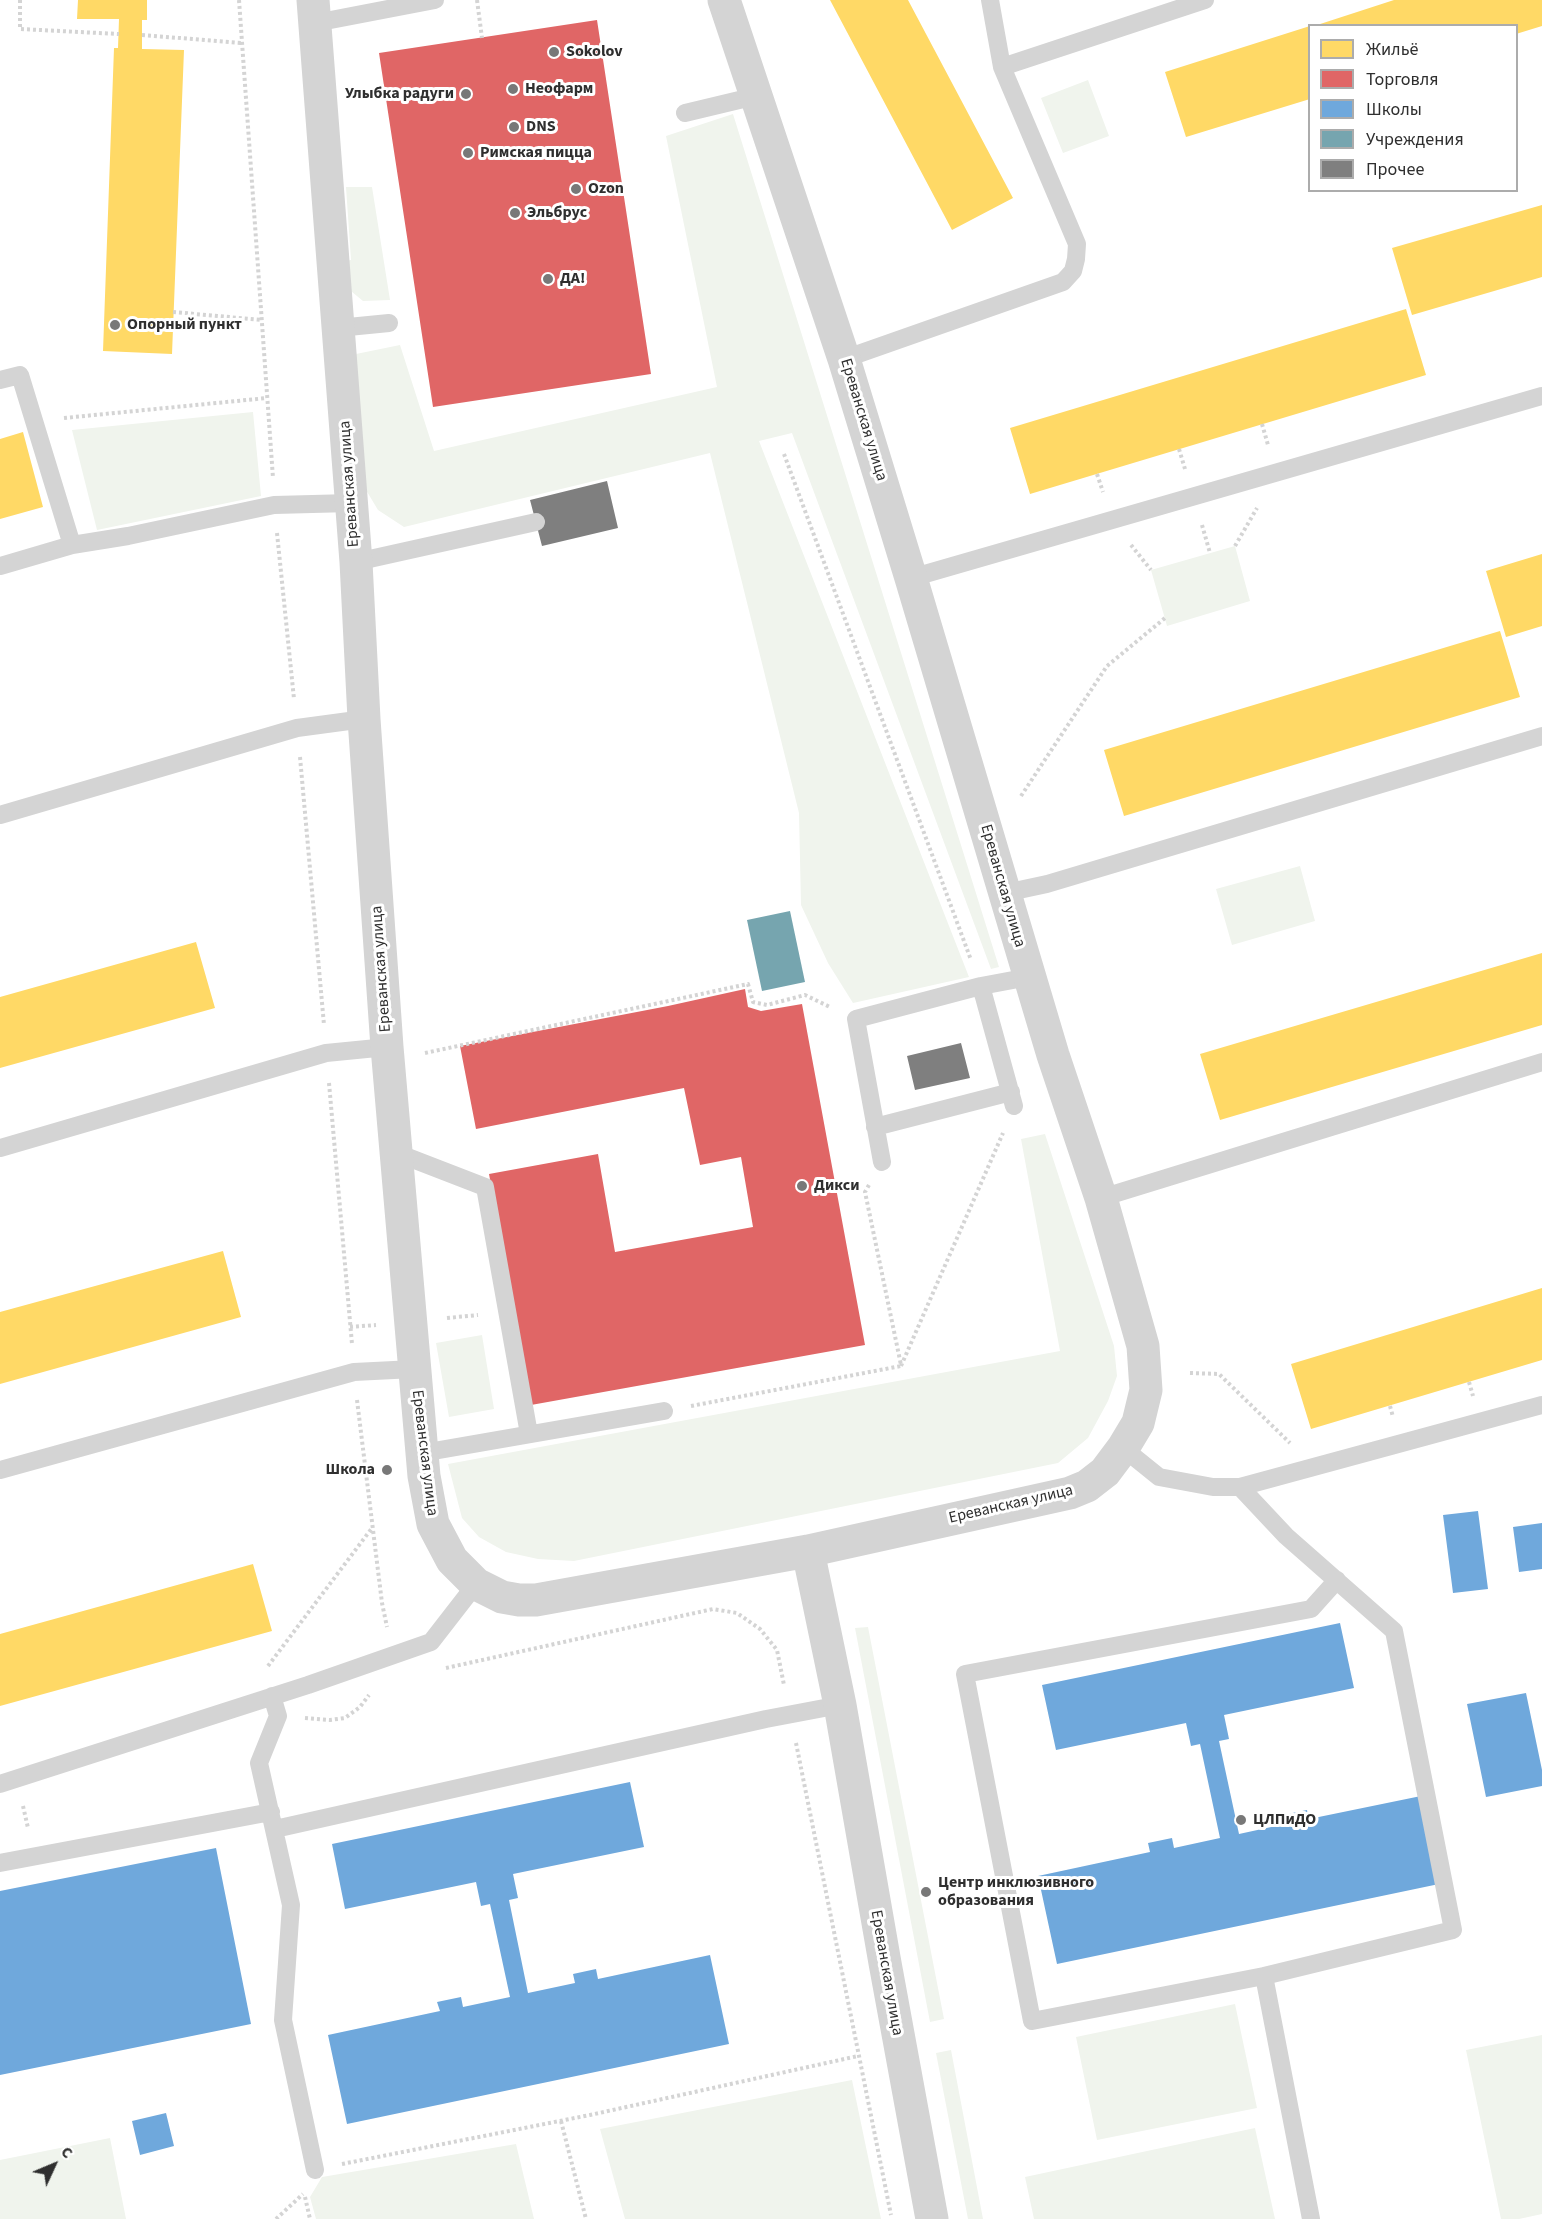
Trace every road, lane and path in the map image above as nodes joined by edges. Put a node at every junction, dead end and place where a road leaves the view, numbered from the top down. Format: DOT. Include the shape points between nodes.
graph roads {
  1 [pos="20,0"];
  2 [pos="239,0"];
  3 [pos="435,0"];
  4 [pos="477,0"];
  5 [pos="724,0"];
  6 [pos="990,0"];
  7 [pos="1205,0"];
  8 [pos="314,12"];
  9 [pos="119,34"];
  10 [pos="142,35"];
  11 [pos="482,38"];
  12 [pos="242,43"];
  13 [pos="1002,67"];
  14 [pos="756,96"];
  15 [pos="685,113"];
  16 [pos="173,312"];
  17 [pos="262,320"];
  18 [pos="389,323"];
  19 [pos="338,328"];
  20 [pos="844,359"];
  21 [pos="0,380"];
  22 [pos="1542,396"];
  23 [pos="267,398"];
  24 [pos="56,419"];
  25 [pos="784,454"];
  26 [pos="351,503"];
  27 [pos="274,505"];
  28 [pos="536,522"];
  29 [pos="72,545"];
  30 [pos="356,562"];
  31 [pos="0,566"];
  32 [pos="911,578"];
  33 [pos="1165,618"];
  34 [pos="364,719"];
  35 [pos="297,728"];
  36 [pos="1542,736"];
  37 [pos="1021,796"];
  38 [pos="0,815"];
  39 [pos="1005,893"];
  40 [pos="1029,976"];
  41 [pos="981,986"];
  42 [pos="856,1019"];
  43 [pos="326,1053"];
  44 [pos="388,1054"];
  45 [pos="1542,1062"];
  46 [pos="1013,1099"];
  47 [pos="875,1127"];
  48 [pos="0,1148"];
  49 [pos="397,1153"];
  50 [pos="882,1162"];
  51 [pos="1101,1198"];
  52 [pos="901,1366"];
  53 [pos="414,1369"];
  54 [pos="354,1372"];
  55 [pos="1190,1373"];
  56 [pos="1542,1405"];
  57 [pos="664,1411"];
  58 [pos="530,1434"];
  59 [pos="1123,1449"];
  60 [pos="422,1453"];
  61 [pos="1315,1467"];
  62 [pos="0,1470"];
  63 [pos="365,1473"];
  64 [pos="1240,1487"];
  65 [pos="373,1528"];
  66 [pos="808,1551"];
  67 [pos="1337,1580"];
  68 [pos="476,1584"];
  69 [pos="760,1629"];
  70 [pos="272,1696"];
  71 [pos="840,1705"];
  72 [pos="237,1708"];
  73 [pos="790,1714"];
  74 [pos="18,1779"];
  75 [pos="0,1784"];
  76 [pos="273,1821"];
  77 [pos="34,1857"];
  78 [pos="0,1863"];
  79 [pos="1264,1976"];
  80 [pos="858,2056"];
  81 [pos="561,2121"];
  82 [pos="315,2170"];
  83 [pos="276,2219"];
  84 [pos="310,2219"];
  85 [pos="586,2219"];
  86 [pos="892,2219"];
  87 [pos="932,2219"];
  88 [pos="1311,2219"];
  1 -- 9 [label="path" via="20,29"];
  2 -- 12 [label="path"];
  3 -- 8 [label="lane"];
  4 -- 11 [label="path"];
  5 -- 14 [label="street, Ереванская улица"];
  6 -- 13 [label="lane"];
  7 -- 13 [label="lane"];
  8 -- 19 [label="street, Ереванская улица"];
  10 -- 12 [label="path"];
  12 -- 17 [label="path"];
  13 -- 20 [label="lane" via="1077,244 1073,271 1063,282"];
  14 -- 15 [label="lane"];
  14 -- 20 [label="street, Ереванская улица"];
  16 -- 17 [label="path"];
  17 -- 23 [label="path"];
  18 -- 19 [label="lane"];
  19 -- 26 [label="street, Ереванская улица"];
  20 -- 32 [label="street, Ереванская улица"];
  21 -- 29 [label="lane" via="20,375"];
  22 -- 32 [label="lane"];
  23 -- 24 [label="path"];
  23 -- 27 [label="path"];
  25 -- 41 [label="path"];
  26 -- 27 [label="lane"];
  26 -- 30 [label="street, Ереванская улица"];
  27 -- 29 [label="lane"];
  27 -- 35 [label="path"];
  28 -- 30 [label="lane"];
  29 -- 31 [label="lane"];
  30 -- 34 [label="street, Ереванская улица"];
  32 -- 39 [label="street, Ереванская улица"];
  33 -- 37 [label="path" via="1107,666"];
  34 -- 35 [label="lane"];
  34 -- 44 [label="street, Ереванская улица"];
  35 -- 38 [label="lane"];
  35 -- 43 [label="path"];
  36 -- 39 [label="lane" via="1047,884"];
  39 -- 40 [label="street, Ереванская улица"];
  40 -- 41 [label="lane"];
  40 -- 51 [label="street, Ереванская улица"];
  41 -- 42 [label="lane"];
  41 -- 46 [label="lane"];
  42 -- 44 [label="path" via="805,996 767,1005 753,1002 748,984"];
  42 -- 47 [label="lane"];
  43 -- 44 [label="lane"];
  43 -- 48 [label="lane"];
  43 -- 54 [label="path"];
  44 -- 49 [label="street, Ереванская улица"];
  45 -- 51 [label="lane"];
  46 -- 47 [label="lane"];
  46 -- 52 [label="path"];
  47 -- 50 [label="lane"];
  49 -- 53 [label="street, Ереванская улица"];
  49 -- 58 [label="lane" via="485,1187"];
  50 -- 52 [label="path" via="865,1192"];
  51 -- 59 [label="street, Ереванская улица" via="1143,1346 1146,1390 1138,1423"];
  52 -- 57 [label="path"];
  53 -- 54 [label="lane"];
  53 -- 60 [label="street, Ереванская улица"];
  54 -- 62 [label="lane"];
  54 -- 63 [label="path"];
  55 -- 61 [label="path" via="1219,1374"];
  56 -- 61 [label="lane"];
  57 -- 58 [label="lane"];
  58 -- 60 [label="lane"];
  59 -- 64 [label="lane" via="1159,1477 1213,1487"];
  59 -- 66 [label="street, Ереванская улица" via="1105,1472 1070,1494"];
  60 -- 68 [label="street, Ереванская улица" via="433,1524 452,1560"];
  61 -- 64 [label="lane"];
  64 -- 67 [label="lane" via="1286,1536"];
  65 -- 72 [label="path"];
  66 -- 68 [label="street, Ереванская улица" via="536,1600 502,1597"];
  66 -- 71 [label="street, Ереванская улица"];
  67 -- 79 [label="lane" via="1394,1631 1453,1930"];
  67 -- 79 [label="lane" via="1311,1609 965,1674 1032,2022"];
  68 -- 70 [label="lane" via="431,1642"];
  69 -- 73 [label="path" via="777,1650"];
  70 -- 72 [label="lane"];
  70 -- 76 [label="lane" via="278,1716 259,1763"];
  71 -- 73 [label="lane"];
  71 -- 87 [label="street, Ереванская улица"];
  72 -- 74 [label="lane"];
  73 -- 76 [label="lane"];
  73 -- 80 [label="path"];
  74 -- 75 [label="lane"];
  74 -- 77 [label="path"];
  76 -- 77 [label="lane"];
  76 -- 82 [label="lane" via="291,1905 283,2020"];
  77 -- 78 [label="lane"];
  79 -- 88 [label="lane"];
  80 -- 81 [label="path"];
  80 -- 86 [label="path"];
  81 -- 82 [label="path"];
  81 -- 85 [label="path"];
  83 -- 84 [label="path" via="304,2193"];
}
